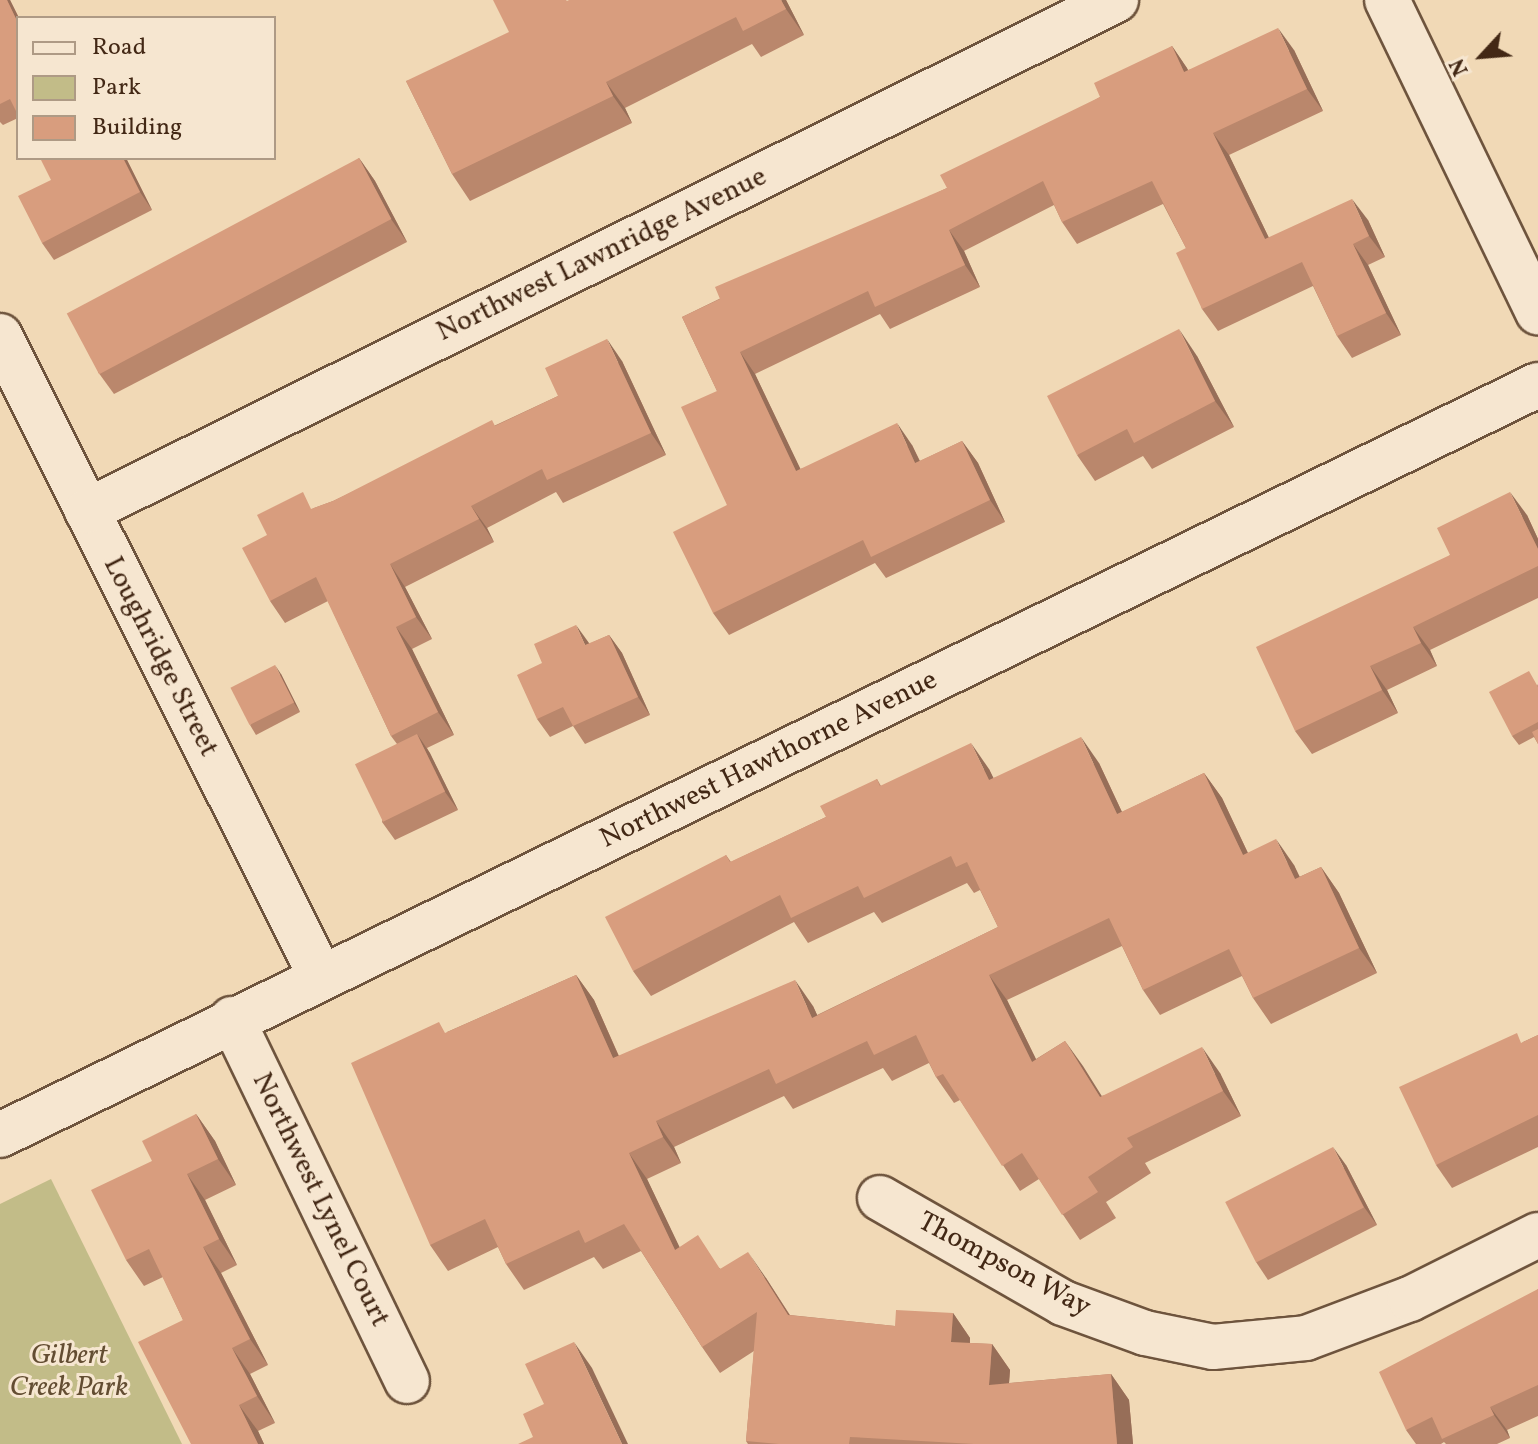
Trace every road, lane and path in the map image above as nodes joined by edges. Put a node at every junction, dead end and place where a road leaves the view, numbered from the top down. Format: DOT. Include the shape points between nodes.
graph roads {
  1 [pos="1116,0"];
  2 [pos="1387,0"];
  3 [pos="1538,312"];
  4 [pos="0,336"];
  5 [pos="1538,385"];
  6 [pos="87,511"];
  7 [pos="321,977"];
  8 [pos="232,1019"];
  9 [pos="0,1135"];
  10 [pos="880,1198"];
  11 [pos="1538,1235"];
  12 [pos="407,1381"];
  1 -- 6 [label="street, Northwest Lawnridge Avenue"];
  2 -- 3 [label="street"];
  4 -- 6 [label="street, Loughridge Street"];
  5 -- 7 [label="street, Northwest Hawthorne Avenue"];
  6 -- 7 [label="street, Loughridge Street"];
  7 -- 8 [label="street, Northwest Hawthorne Avenue"];
  8 -- 9 [label="street, Northwest Hawthorne Avenue"];
  8 -- 12 [label="street, Northwest Lynel Court"];
  10 -- 11 [label="street, Thompson Way" via="1063,1303 1145,1333 1213,1347 1306,1338 1410,1299"];
}
